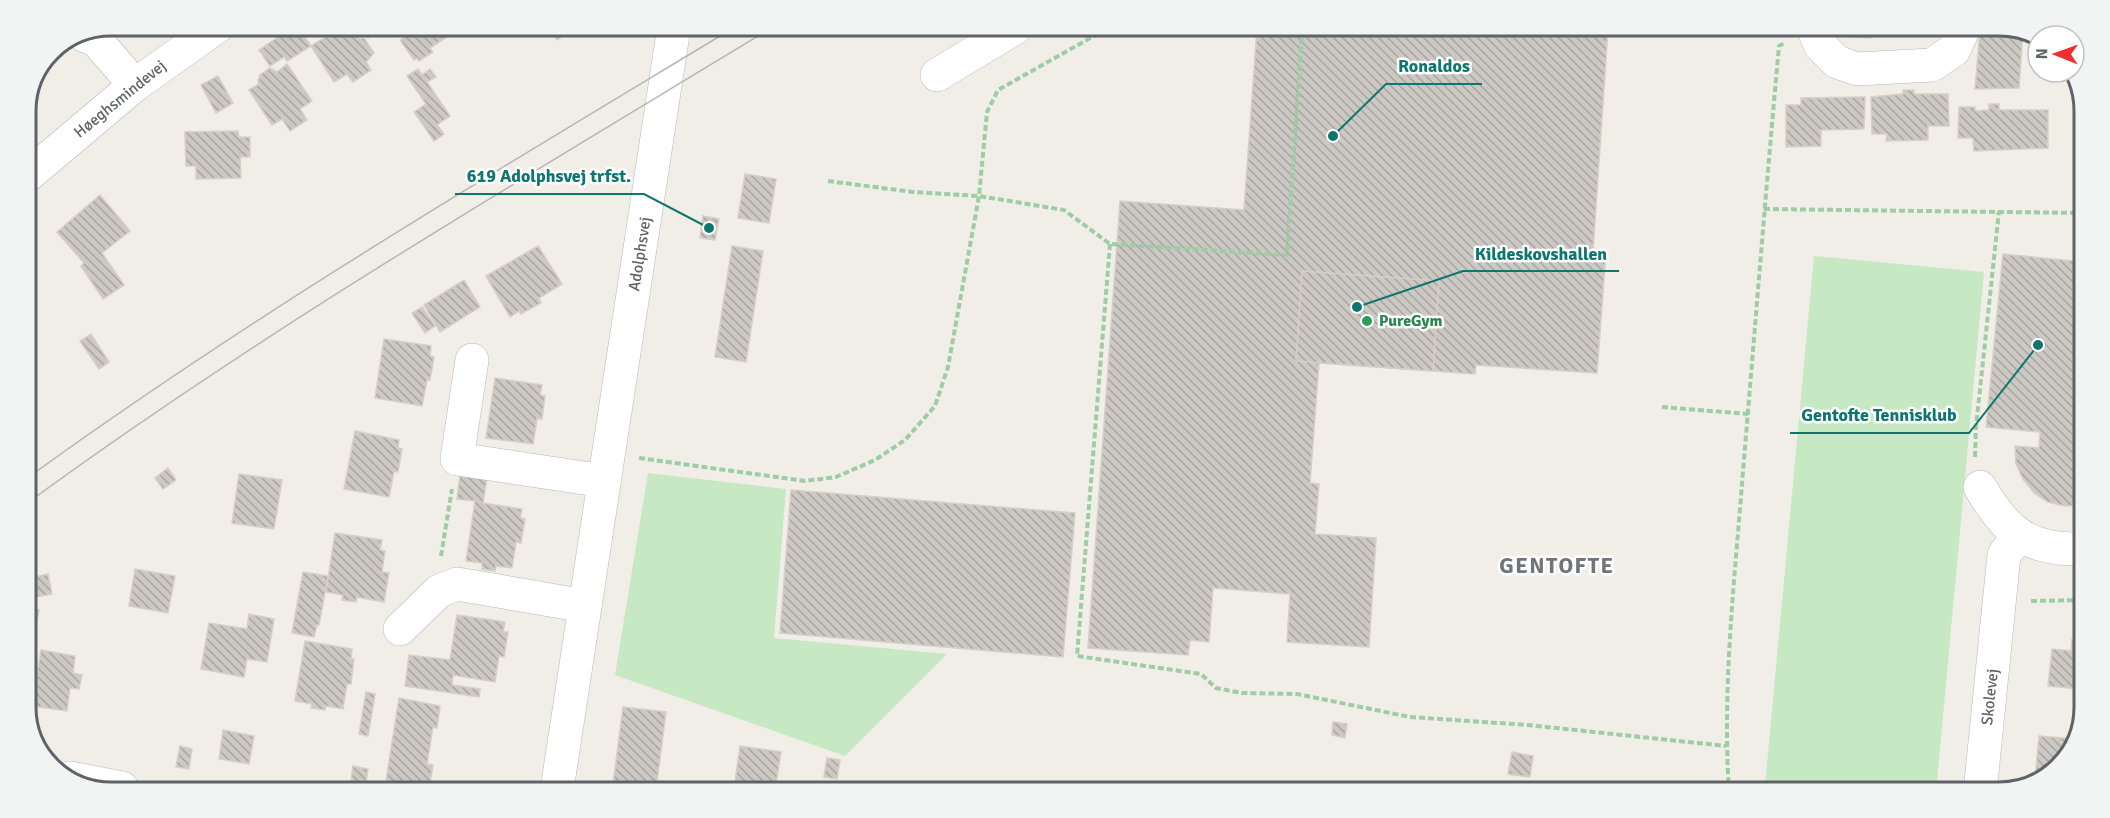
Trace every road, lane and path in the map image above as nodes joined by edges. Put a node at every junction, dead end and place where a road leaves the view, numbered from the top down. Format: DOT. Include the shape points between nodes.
graph roads {
  1 [pos="204,36"];
  2 [pos="673,36"];
  3 [pos="1002,36"];
  4 [pos="1094,36"];
  5 [pos="1302,36"];
  6 [pos="1799,36"];
  7 [pos="1806,36"];
  8 [pos="1960,36"];
  9 [pos="92,38"];
  10 [pos="937,75"];
  11 [pos="135,85"];
  12 [pos="36,169"];
  13 [pos="828,181"];
  14 [pos="979,196"];
  15 [pos="1764,209"];
  16 [pos="1999,212"];
  17 [pos="2074,213"];
  18 [pos="1110,244"];
  19 [pos="472,360"];
  20 [pos="1662,407"];
  21 [pos="1748,414"];
  22 [pos="457,459"];
  23 [pos="607,467"];
  24 [pos="1980,488"];
  25 [pos="2019,535"];
  26 [pos="2074,549"];
  27 [pos="439,591"];
  28 [pos="2074,600"];
  29 [pos="2000,601"];
  30 [pos="585,606"];
  31 [pos="400,629"];
  32 [pos="1726,746"];
  33 [pos="557,782"];
  34 [pos="1728,782"];
  35 [pos="1981,782"];
  1 -- 11 [label="street, Høeghsmindevej"];
  2 -- 23 [label="street, Adolphsvej"];
  3 -- 10 [label="street"];
  4 -- 14 [label="path" via="998,90 987,112"];
  5 -- 18 [label="path" via="1287,255"];
  6 -- 15 [label="path" via="1779,46"];
  7 -- 8 [label="street" via="1837,62 1857,69 1932,65 1954,50"];
  9 -- 11 [label="street"];
  11 -- 12 [label="street, Høeghsmindevej"];
  13 -- 14 [label="path"];
  14 -- 18 [label="path" via="1064,210"];
  14 -- 23 [label="path" via="948,367 935,406 905,440 875,460 837,477 805,481"];
  15 -- 16 [label="path"];
  15 -- 21 [label="path"];
  16 -- 17 [label="path"];
  16 -- 24 [label="path" via="1976,427 1974,462"];
  18 -- 32 [label="path" via="1077,656 1202,674 1216,688 1242,693 1297,694 1410,717"];
  19 -- 22 [label="street"];
  20 -- 21 [label="path"];
  21 -- 32 [label="path" via="1730,630"];
  22 -- 23 [label="street"];
  22 -- 27 [label="path" via="438,576"];
  23 -- 30 [label="street, Adolphsvej"];
  24 -- 25 [label="street" via="1996,514"];
  25 -- 26 [label="street" via="2050,547"];
  25 -- 29 [label="street, Skolevej" via="2004,555"];
  27 -- 30 [label="street" via="457,585"];
  27 -- 31 [label="street"];
  28 -- 29 [label="path"];
  29 -- 35 [label="street, Skolevej"];
  30 -- 33 [label="street, Adolphsvej"];
  32 -- 34 [label="path"];
}
